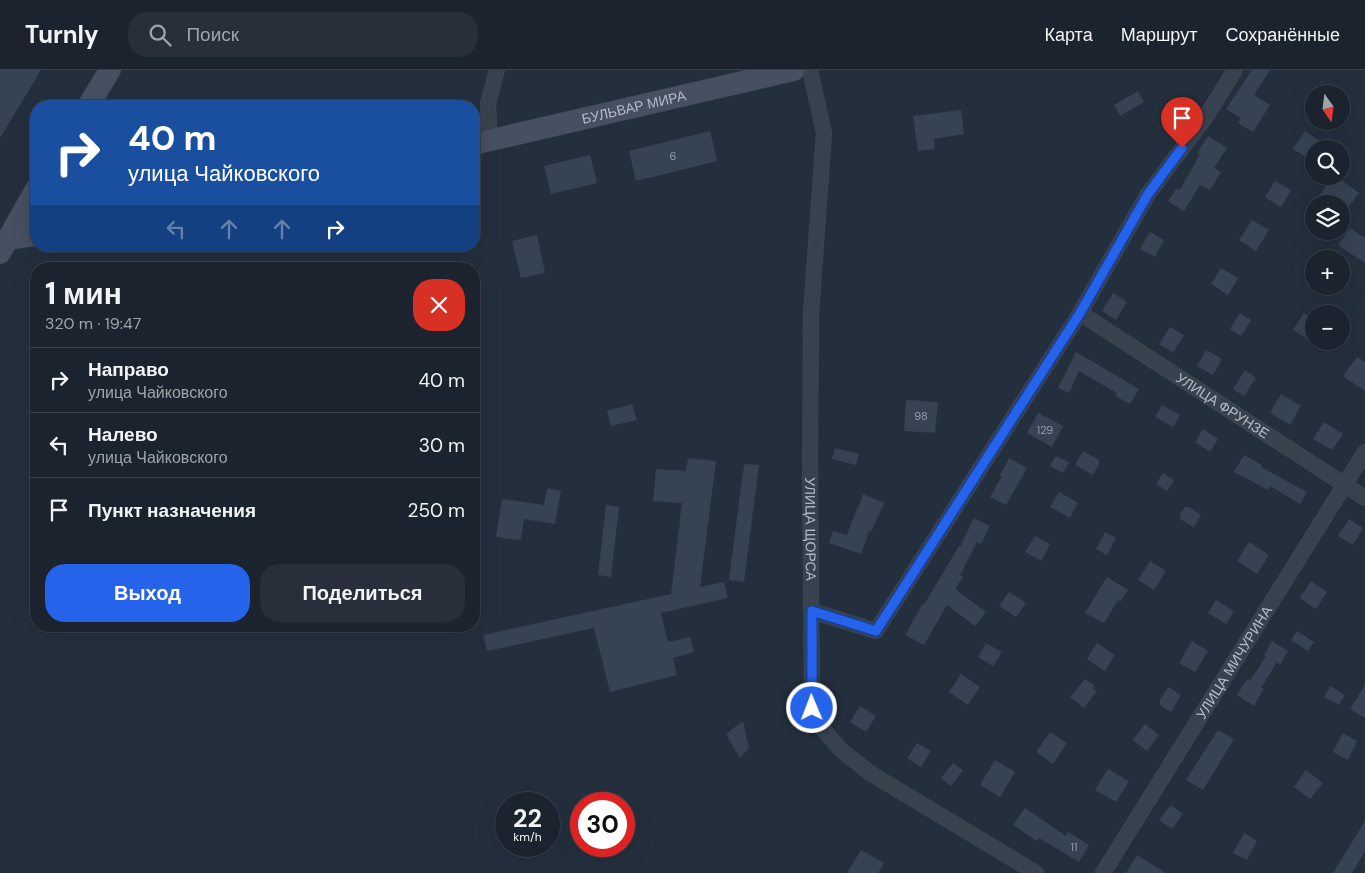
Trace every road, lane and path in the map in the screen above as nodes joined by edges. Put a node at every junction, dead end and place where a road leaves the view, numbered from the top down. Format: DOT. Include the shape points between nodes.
graph roads {
  1 [pos="110,70"];
  2 [pos="497,70"];
  3 [pos="794,70"];
  4 [pos="810,70"];
  5 [pos="1235,70"];
  6 [pos="92,100"];
  7 [pos="482,142"];
  8 [pos="30,200"];
  9 [pos="30,237"];
  10 [pos="4,246"];
  11 [pos="1080,313"];
  12 [pos="1365,452"];
  13 [pos="1344,486"];
  14 [pos="1365,498"];
  15 [pos="812,611"];
  16 [pos="1036,873"];
  17 [pos="1103,873"];
  1 -- 6 [label="main road"];
  2 -- 7 [label="street"];
  3 -- 7 [label="main road, БУЛЬВАР МИРА"];
  4 -- 15 [label="street, УЛИЦА ЩОРСА" via="824,133 811,314"];
  5 -- 11 [label="street" via="1205,118 1148,194"];
  8 -- 10 [label="main road"];
  9 -- 10 [label="main road"];
  11 -- 13 [label="street, УЛИЦА ФРУНЗЕ"];
  11 -- 15 [label="street" via="876,631"];
  12 -- 13 [label="street, УЛИЦА МИЧУРИНА"];
  13 -- 14 [label="street, УЛИЦА ФРУНЗЕ"];
  13 -- 17 [label="street, УЛИЦА МИЧУРИНА"];
  15 -- 16 [label="street, УЛИЦА ЩОРСА" via="812,708 822,728 842,751 870,774"];
}
